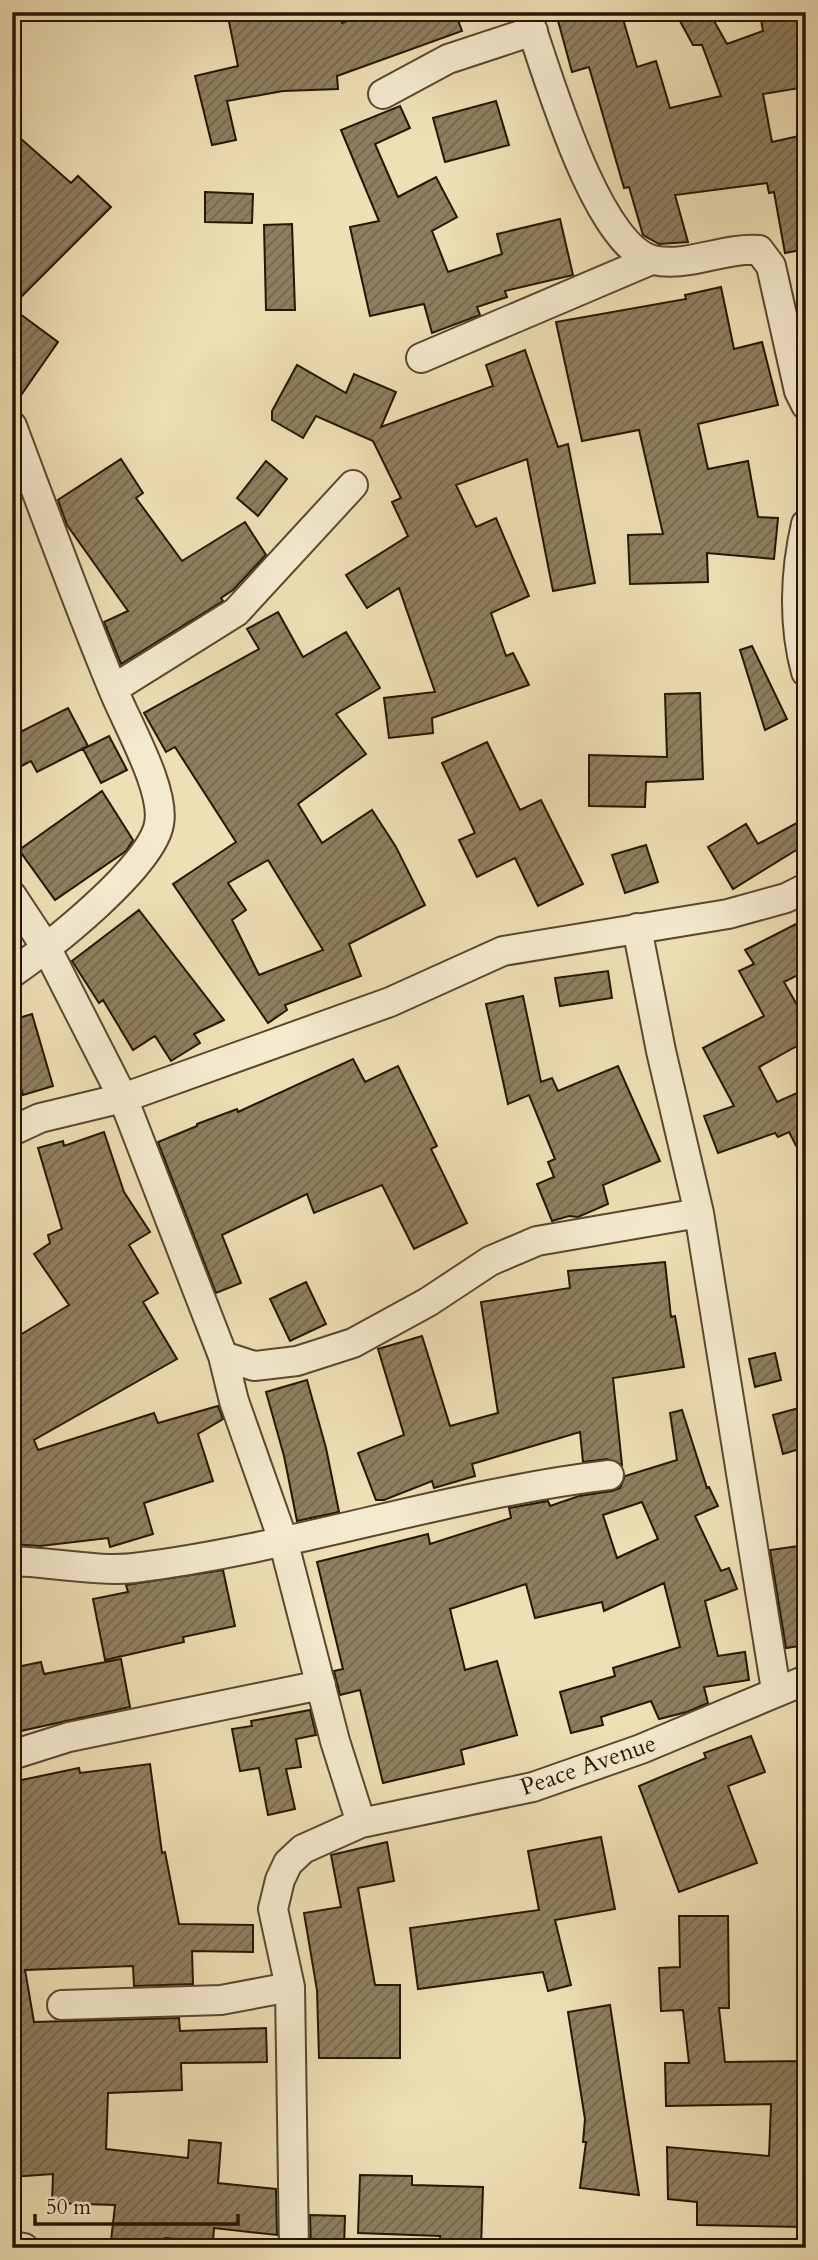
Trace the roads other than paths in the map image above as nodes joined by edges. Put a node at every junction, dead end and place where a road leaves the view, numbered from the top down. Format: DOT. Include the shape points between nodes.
graph roads {
  1 [pos="529,22"];
  2 [pos="383,94"];
  3 [pos="651,260"];
  4 [pos="421,358"];
  5 [pos="806,405"];
  6 [pos="12,426"];
  7 [pos="352,485"];
  8 [pos="806,524"];
  9 [pos="806,672"];
  10 [pos="113,689"];
  11 [pos="806,888"];
  12 [pos="12,896"];
  13 [pos="637,929"];
  14 [pos="47,949"];
  15 [pos="12,973"];
  16 [pos="123,1098"];
  17 [pos="12,1130"];
  18 [pos="699,1213"];
  19 [pos="223,1356"];
  20 [pos="609,1475"];
  21 [pos="283,1541"];
  22 [pos="12,1561"];
  23 [pos="806,1679"];
  24 [pos="321,1685"];
  25 [pos="776,1690"];
  26 [pos="12,1755"];
  27 [pos="361,1823"];
  28 [pos="290,1987"];
  29 [pos="62,2005"];
  30 [pos="12,2246"];
  31 [pos="24,2248"];
  32 [pos="294,2248"];
  1 -- 2 [label="street"];
  1 -- 3 [label="street" via="579,163 625,241"];
  3 -- 4 [label="street"];
  3 -- 5 [label="street" via="681,261 740,248 759,250 771,266"];
  6 -- 10 [label="street"];
  7 -- 10 [label="street" via="236,612"];
  8 -- 9 [label="street" via="799,558 797,638"];
  10 -- 14 [label="street" via="155,785 160,823 147,852"];
  11 -- 13 [label="street" via="728,914"];
  12 -- 14 [label="street"];
  13 -- 16 [label="street" via="503,951 390,1002"];
  13 -- 18 [label="street"];
  14 -- 15 [label="street"];
  14 -- 16 [label="street"];
  16 -- 17 [label="street" via="40,1118"];
  16 -- 19 [label="street"];
  18 -- 19 [label="street" via="537,1241 490,1261 353,1343 297,1361 254,1366"];
  18 -- 25 [label="street"];
  19 -- 21 [label="street"];
  20 -- 21 [label="street" via="493,1492"];
  21 -- 22 [label="street" via="131,1568"];
  21 -- 24 [label="street"];
  23 -- 25 [label="street, Peace Avenue"];
  24 -- 26 [label="street" via="69,1737"];
  24 -- 27 [label="street"];
  25 -- 27 [label="street, Peace Avenue" via="641,1749 533,1787"];
  27 -- 28 [label="street, Peace Avenue" via="303,1849 288,1863 280,1880 274,1909"];
  28 -- 29 [label="street" via="221,2000"];
  28 -- 32 [label="street, Peace Avenue"];
  30 -- 31 [label="street"];
}
